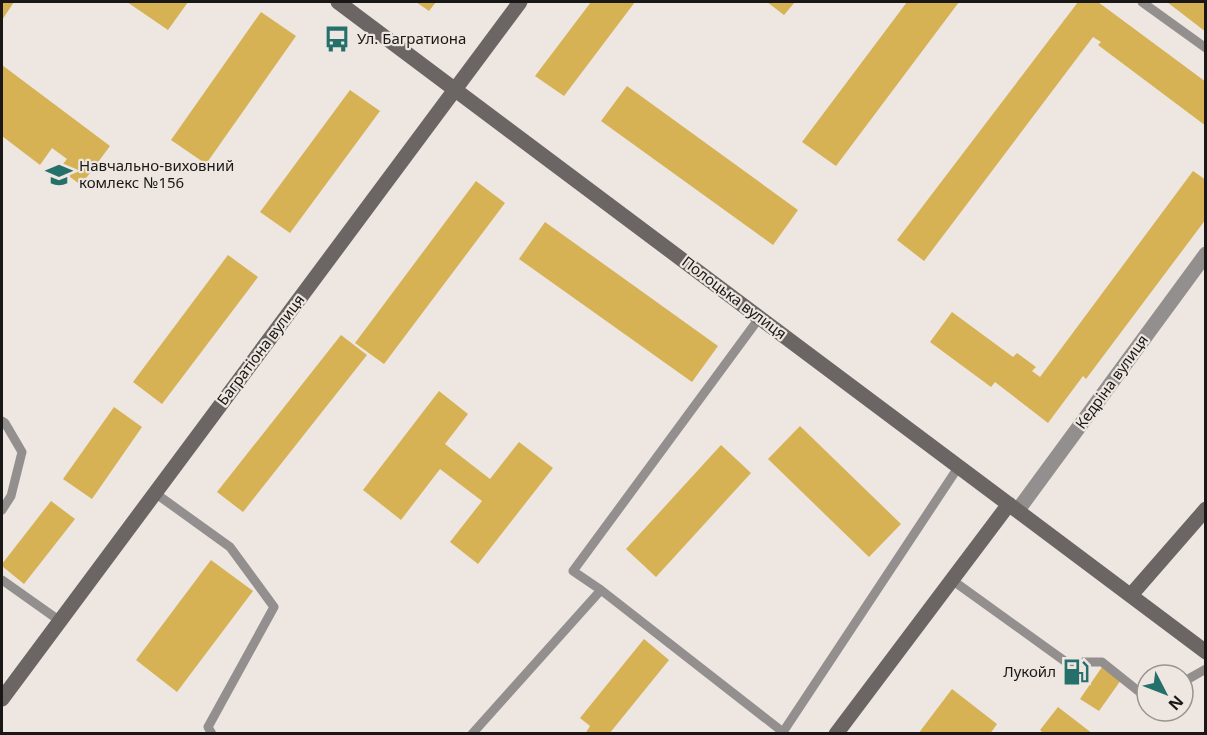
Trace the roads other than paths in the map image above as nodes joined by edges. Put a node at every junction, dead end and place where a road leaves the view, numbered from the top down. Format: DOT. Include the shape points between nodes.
graph roads {
  1 [pos="338,2"];
  2 [pos="520,2"];
  3 [pos="1142,2"];
  4 [pos="1206,48"];
  5 [pos="455,89"];
  6 [pos="1206,254"];
  7 [pos="760,317"];
  8 [pos="2,421"];
  9 [pos="959,466"];
  10 [pos="155,493"];
  11 [pos="1014,507"];
  12 [pos="1206,509"];
  13 [pos="2,510"];
  14 [pos="2,580"];
  15 [pos="952,580"];
  16 [pos="601,590"];
  17 [pos="1131,595"];
  18 [pos="60,621"];
  19 [pos="1206,652"];
  20 [pos="1135,688"];
  21 [pos="2,699"];
  22 [pos="212,734"];
  23 [pos="472,734"];
  24 [pos="836,734"];
  1 -- 5 [label="street, Полоцька вулиця"];
  2 -- 5 [label="street, Багратіона вулиця"];
  3 -- 4 [label="lane"];
  5 -- 7 [label="street, Полоцька вулиця"];
  5 -- 10 [label="street, Багратіона вулиця"];
  6 -- 11 [label="street, Кедріна вулиця"];
  7 -- 9 [label="street, Полоцька вулиця"];
  7 -- 16 [label="lane" via="573,571"];
  8 -- 13 [label="lane" via="22,452 11,496"];
  9 -- 11 [label="street, Полоцька вулиця"];
  9 -- 16 [label="lane" via="783,732"];
  10 -- 18 [label="street, Багратіона вулиця"];
  10 -- 22 [label="lane" via="230,547 274,607 208,727"];
  11 -- 15 [label="street"];
  11 -- 17 [label="street, Полоцька вулиця"];
  12 -- 17 [label="street"];
  14 -- 18 [label="lane"];
  15 -- 20 [label="lane" via="1066,662 1102,662"];
  15 -- 24 [label="street"];
  16 -- 23 [label="lane"];
  17 -- 19 [label="street, Полоцька вулиця"];
  18 -- 21 [label="street, Багратіона вулиця"];
}
